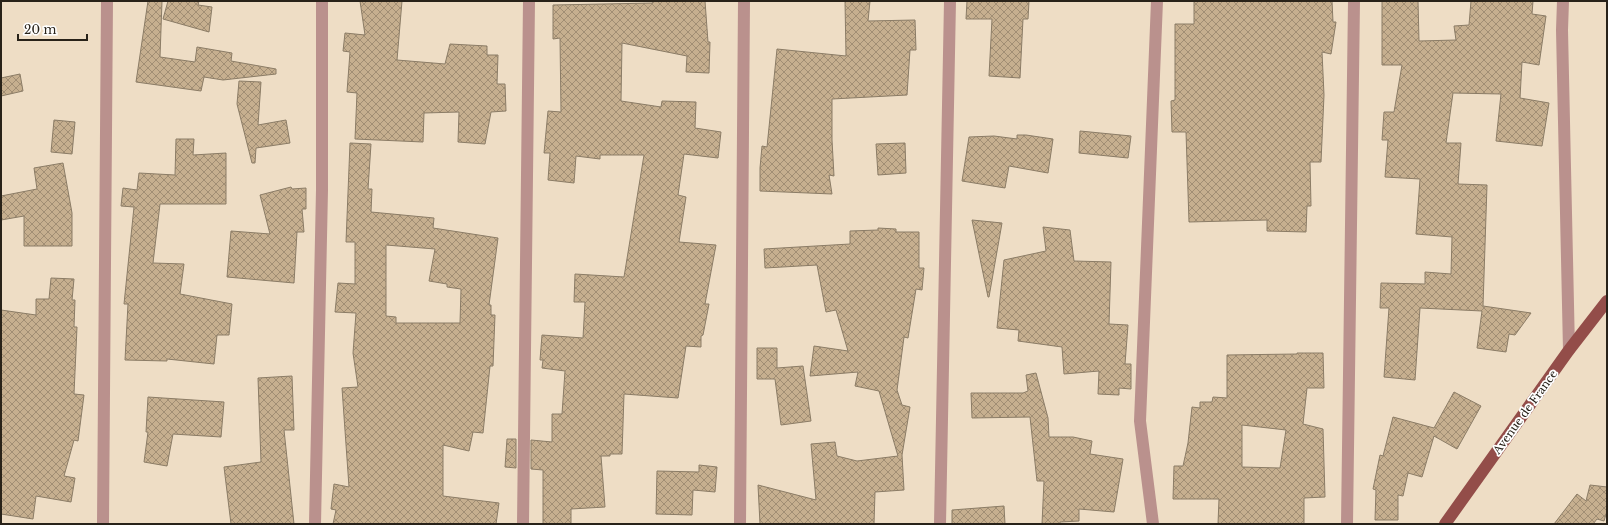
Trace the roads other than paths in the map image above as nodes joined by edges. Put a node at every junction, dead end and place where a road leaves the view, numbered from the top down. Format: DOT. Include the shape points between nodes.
graph roads {
  1 [pos="107,1"];
  2 [pos="322,1"];
  3 [pos="529,1"];
  4 [pos="744,1"];
  5 [pos="950,1"];
  6 [pos="1157,1"];
  7 [pos="1354,1"];
  8 [pos="1563,1"];
  9 [pos="1607,301"];
  10 [pos="1569,350"];
  11 [pos="102,524"];
  12 [pos="315,524"];
  13 [pos="523,524"];
  14 [pos="740,524"];
  15 [pos="940,524"];
  16 [pos="1153,524"];
  17 [pos="1347,524"];
  18 [pos="1445,524"];
  1 -- 11 [label="street"];
  2 -- 12 [label="street" via="322,190"];
  3 -- 13 [label="street"];
  4 -- 14 [label="street"];
  5 -- 15 [label="street"];
  6 -- 16 [label="street" via="1140,422"];
  7 -- 17 [label="street"];
  8 -- 10 [label="street"];
  9 -- 10 [label="main road, Avenue de France"];
  10 -- 18 [label="main road, Avenue de France"];
}
